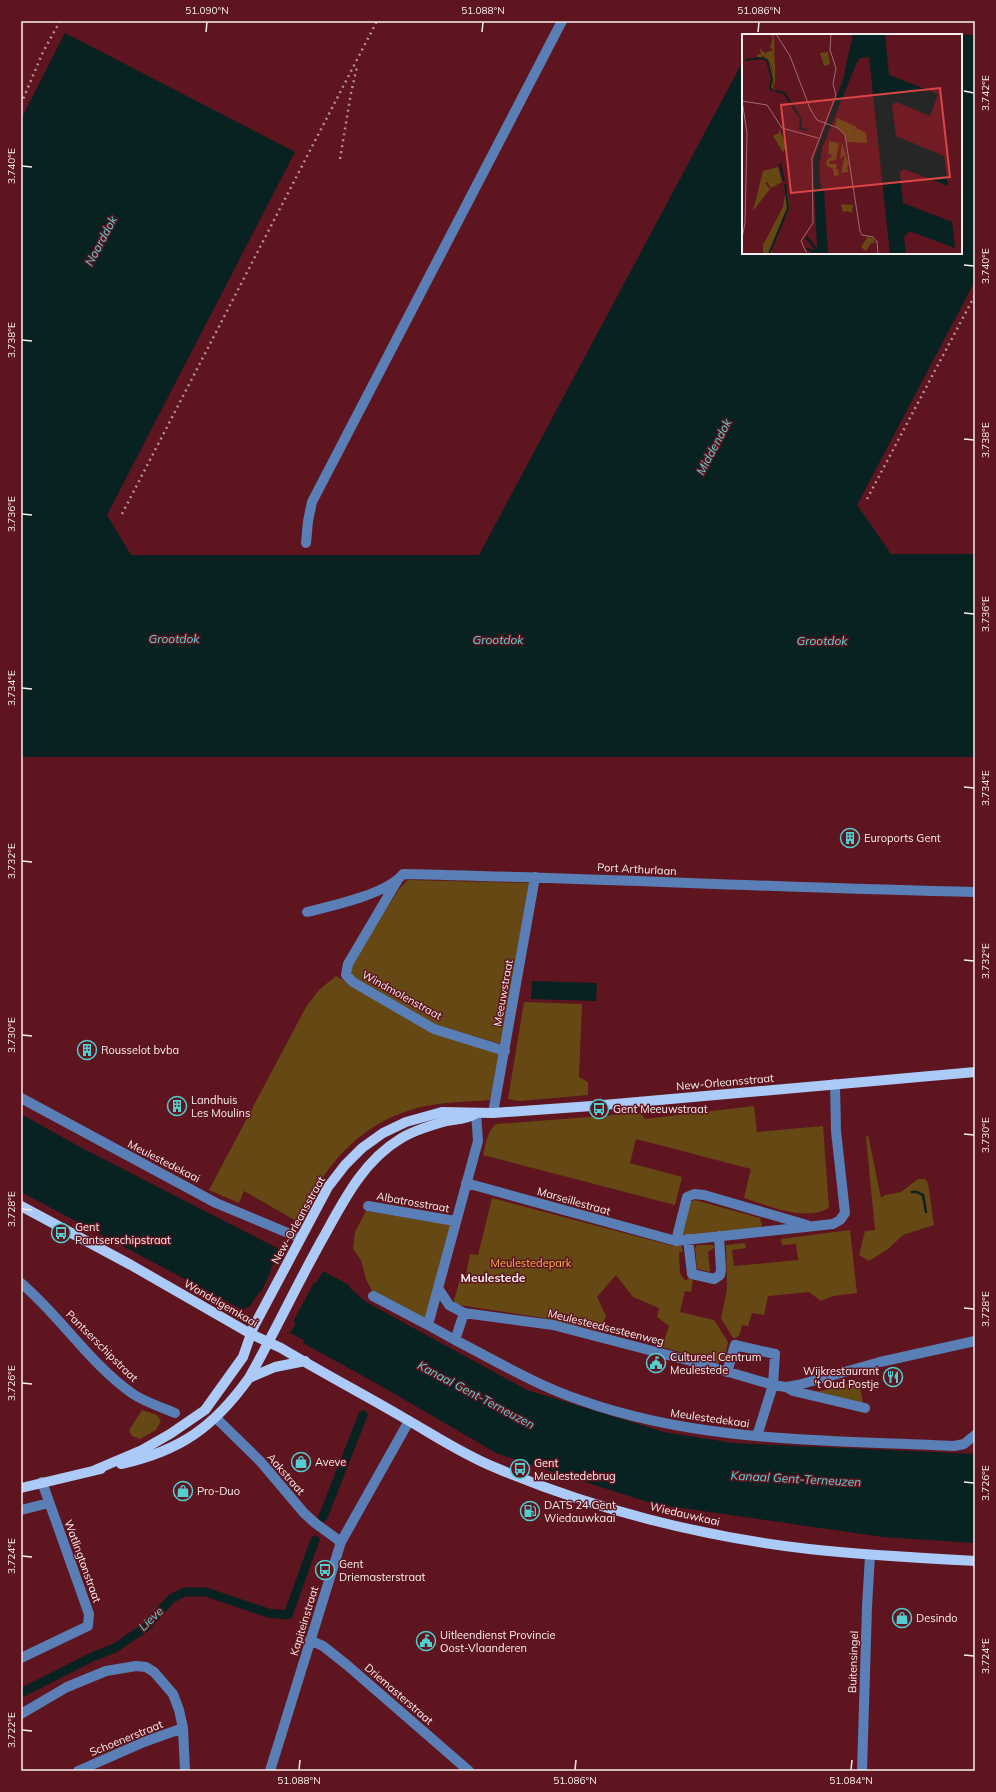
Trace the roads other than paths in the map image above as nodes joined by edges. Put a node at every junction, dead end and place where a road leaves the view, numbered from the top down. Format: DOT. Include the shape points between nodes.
graph roads {
  1 [pos="562,21"];
  2 [pos="306,543"];
  3 [pos="535,877"];
  4 [pos="397,881"];
  5 [pos="975,892"];
  6 [pos="307,912"];
  7 [pos="505,1051"];
  8 [pos="975,1072"];
  9 [pos="835,1084"];
  10 [pos="21,1098"];
  11 [pos="476,1113"];
  12 [pos="493,1113"];
  13 [pos="466,1183"];
  14 [pos="21,1206"];
  15 [pos="368,1206"];
  16 [pos="768,1213"];
  17 [pos="455,1221"];
  18 [pos="811,1226"];
  19 [pos="768,1231"];
  20 [pos="719,1236"];
  21 [pos="300,1238"];
  22 [pos="688,1240"];
  23 [pos="676,1241"];
  24 [pos="21,1283"];
  25 [pos="438,1290"];
  26 [pos="373,1296"];
  27 [pos="464,1313"];
  28 [pos="428,1325"];
  29 [pos="251,1334"];
  30 [pos="455,1340"];
  31 [pos="975,1342"];
  32 [pos="269,1343"];
  33 [pos="305,1361"];
  34 [pos="727,1372"];
  35 [pos="249,1378"];
  36 [pos="773,1385"];
  37 [pos="786,1387"];
  38 [pos="865,1408"];
  39 [pos="175,1412"];
  40 [pos="216,1418"];
  41 [pos="409,1421"];
  42 [pos="975,1435"];
  43 [pos="757,1436"];
  44 [pos="95,1470"];
  45 [pos="42,1482"];
  46 [pos="21,1488"];
  47 [pos="49,1503"];
  48 [pos="21,1510"];
  49 [pos="341,1542"];
  50 [pos="870,1554"];
  51 [pos="975,1561"];
  52 [pos="310,1640"];
  53 [pos="21,1658"];
  54 [pos="21,1714"];
  55 [pos="183,1728"];
  56 [pos="78,1771"];
  57 [pos="184,1771"];
  58 [pos="270,1771"];
  59 [pos="469,1771"];
  60 [pos="862,1771"];
  1 -- 2 [label="street" via="312,502"];
  3 -- 4 [label="street, Port Arthurlaan" via="403,874"];
  3 -- 5 [label="street, Port Arthurlaan"];
  3 -- 7 [label="street, Meeuwstraat"];
  4 -- 6 [label="street, Port Arthurlaan" via="352,902"];
  4 -- 7 [label="street, Windmolenstraat" via="348,964 346,975 353,982 434,1029"];
  7 -- 12 [label="street, Meeuwstraat"];
  8 -- 9 [label="main road, New-Orleansstraat"];
  9 -- 12 [label="main road, New-Orleansstraat"];
  9 -- 18 [label="street, Marseillestraat" via="836,1131 845,1213 833,1224"];
  10 -- 21 [label="street, Meulestedekaai" via="216,1203"];
  11 -- 12 [label="main road, New-Orleansstraat"];
  11 -- 13 [label="street" via="478,1141"];
  11 -- 21 [label="main road, New-Orleansstraat" via="442,1112 406,1122 367,1144 345,1165 328,1187"];
  11 -- 32 [label="main road, New-Orleansstraat" via="465,1119 443,1122 400,1139 377,1156 358,1179 311,1261"];
  13 -- 17 [label="street"];
  13 -- 23 [label="street, Marseillestraat"];
  14 -- 29 [label="main road, Wondelgemkaai"];
  15 -- 17 [label="street, Albatrosstraat"];
  16 -- 18 [label="street, Marseillestraat"];
  16 -- 19 [label="street" via="771,1220"];
  16 -- 23 [label="street, Marseillestraat" via="694,1194 687,1197"];
  17 -- 25 [label="street"];
  18 -- 19 [label="street, Marseillestraat"];
  19 -- 20 [label="street, Marseillestraat"];
  20 -- 22 [label="street, Marseillestraat"];
  20 -- 22 [label="street" via="721,1270 720,1275 714,1279 692,1274"];
  21 -- 29 [label="main road, New-Orleansstraat"];
  22 -- 23 [label="street, Marseillestraat"];
  24 -- 39 [label="street, Pantserschipstraat" via="39,1298 119,1383 142,1399"];
  25 -- 27 [label="street" via="449,1304"];
  25 -- 28 [label="street"];
  26 -- 28 [label="street"];
  27 -- 30 [label="street"];
  27 -- 34 [label="street, Meulesteedsesteenweg" via="553,1325"];
  28 -- 30 [label="street, Meulestedekaai"];
  29 -- 32 [label="main road, Wondelgemkaai"];
  29 -- 44 [label="main road, New-Orleansstraat" via="243,1357 205,1410 142,1450"];
  30 -- 43 [label="street, Meulestedekaai" via="520,1374 581,1400 658,1423"];
  31 -- 37 [label="street, Meulesteedsesteenweg" via="880,1362"];
  32 -- 33 [label="main road, Wondelgemkaai"];
  32 -- 35 [label="main road, New-Orleansstraat"];
  33 -- 35 [label="main road" via="275,1367"];
  33 -- 41 [label="main road, Wondelgemkaai"];
  34 -- 36 [label="street, Meulesteedsesteenweg"];
  34 -- 36 [label="street" via="735,1344 775,1354"];
  35 -- 40 [label="main road, New-Orleansstraat"];
  36 -- 37 [label="street, Meulesteedsesteenweg"];
  36 -- 43 [label="street"];
  37 -- 38 [label="street, Meulesteedsesteenweg" via="793,1391"];
  40 -- 44 [label="main road, New-Orleansstraat" via="193,1437 172,1448"];
  40 -- 49 [label="street, Aakstraat" via="260,1461 309,1518"];
  41 -- 49 [label="street, Kapiteinstraat"];
  41 -- 50 [label="main road, Wiedauwkaai" via="457,1450 494,1467 626,1513 733,1537 808,1549"];
  42 -- 43 [label="street, Meulestedekaai" via="964,1444 954,1446"];
  44 -- 45 [label="main road"];
  45 -- 46 [label="main road"];
  45 -- 47 [label="street, Watlingtonstraat"];
  47 -- 48 [label="street"];
  47 -- 53 [label="street, Watlingtonstraat" via="82,1590 89,1614 88,1626"];
  49 -- 52 [label="street, Kapiteinstraat"];
  50 -- 51 [label="main road, Wiedauwkaai"];
  50 -- 60 [label="street, Buitensingel"];
  52 -- 58 [label="street, Kapiteinstraat"];
  52 -- 59 [label="street, Driemasterstraat" via="323,1646 347,1665"];
  54 -- 55 [label="street" via="67,1687 93,1676 136,1666 146,1667 154,1672 173,1694"];
  55 -- 56 [label="street, Schoenerstraat" via="136,1744"];
  55 -- 57 [label="street"];
}
